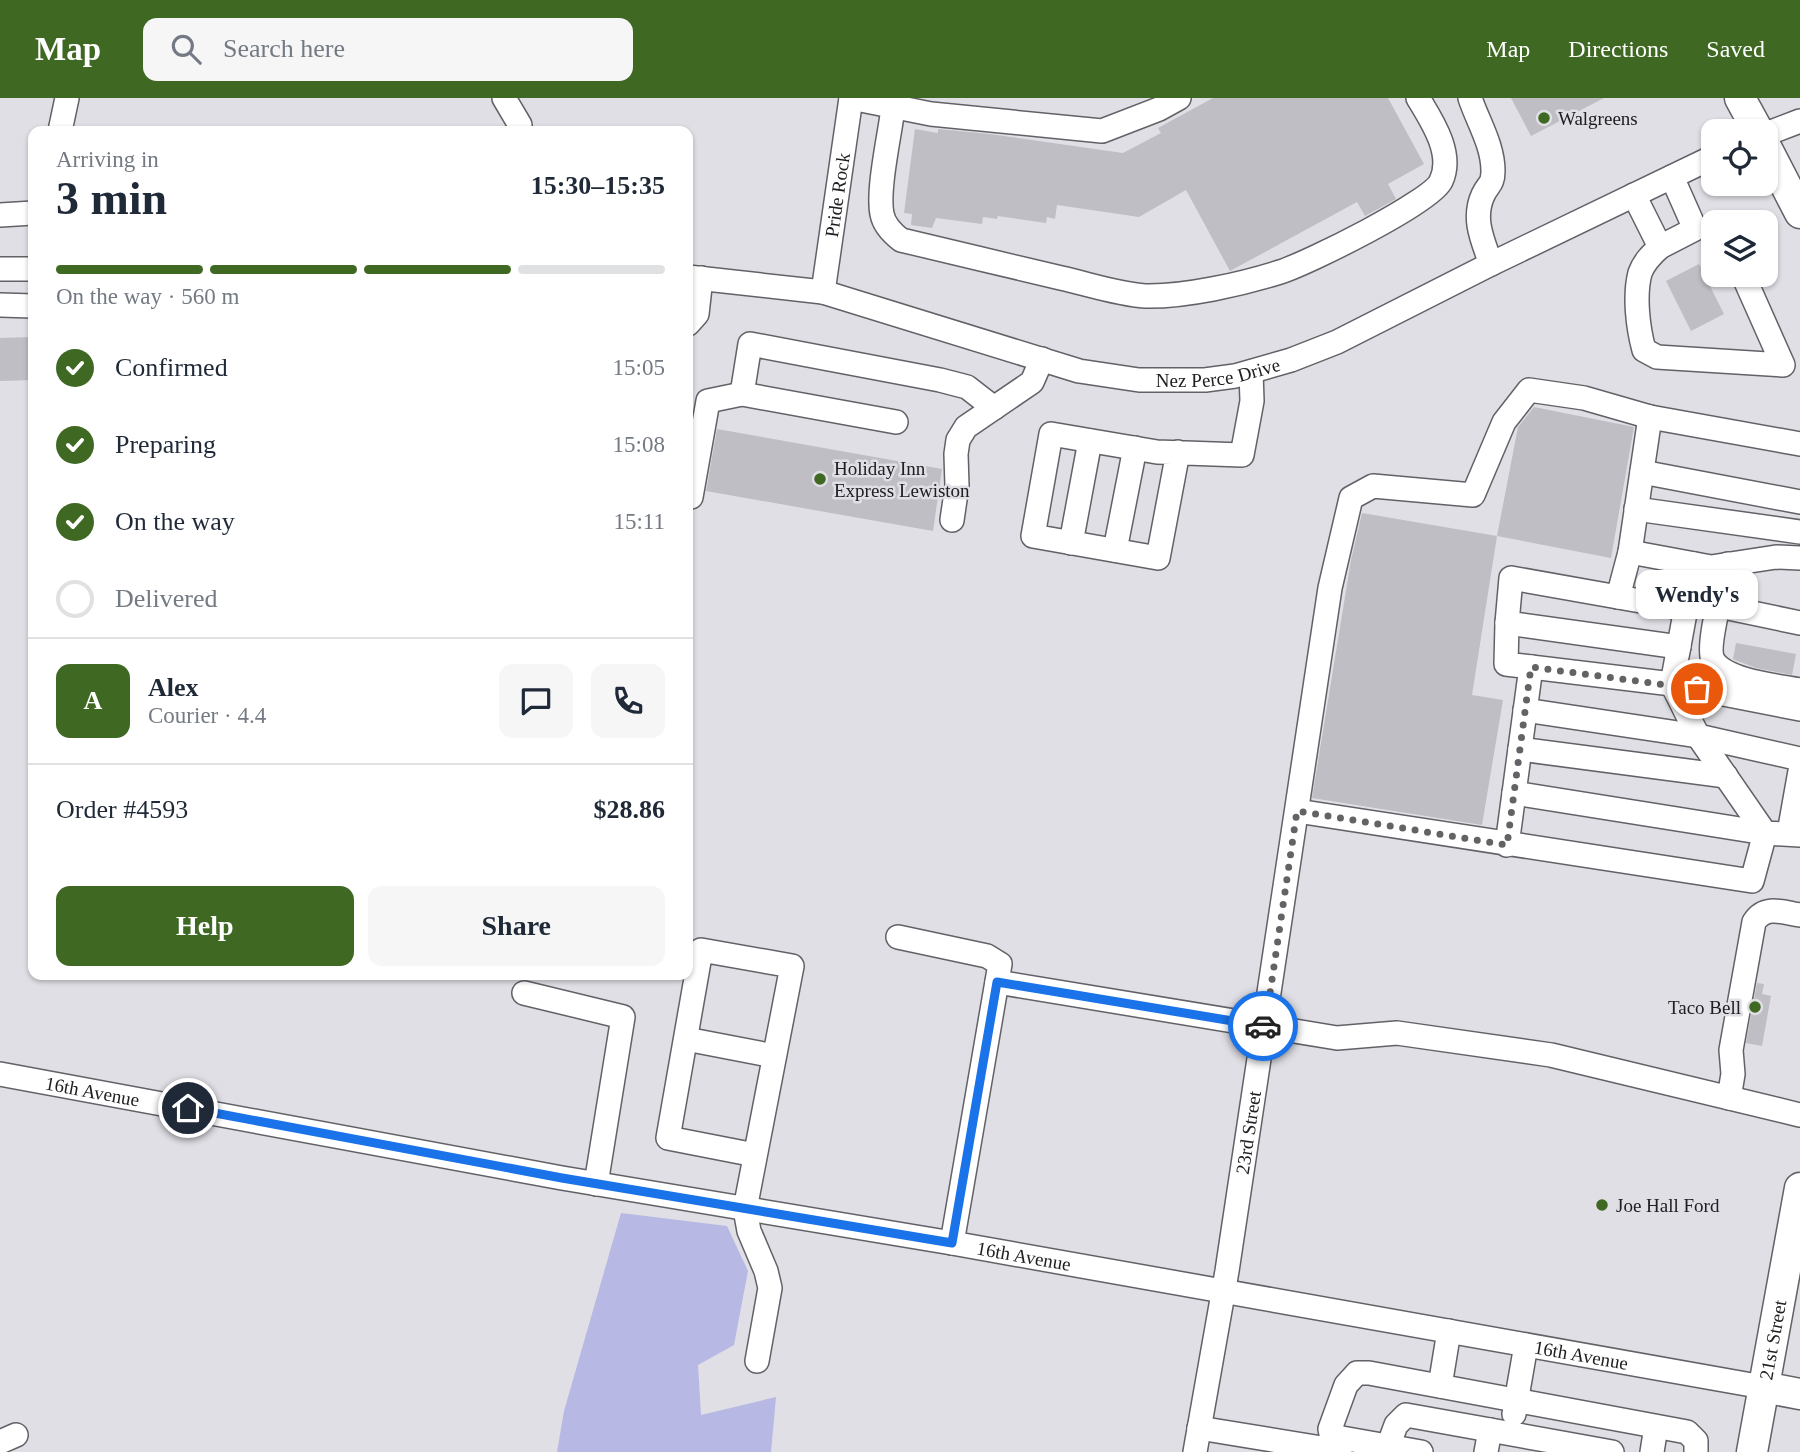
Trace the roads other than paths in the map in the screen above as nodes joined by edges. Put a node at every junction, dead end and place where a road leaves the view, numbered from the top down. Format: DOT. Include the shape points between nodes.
graph roads {
  1 [pos="67,98"];
  2 [pos="504,98"];
  3 [pos="850,98"];
  4 [pos="1178,98"];
  5 [pos="1418,98"];
  6 [pos="1470,98"];
  7 [pos="1740,98"];
  8 [pos="894,108"];
  9 [pos="1751,119"];
  10 [pos="1800,121"];
  11 [pos="61,126"];
  12 [pos="520,126"];
  13 [pos="1778,129"];
  14 [pos="1701,163"];
  15 [pos="1778,170"];
  16 [pos="1672,177"];
  17 [pos="1634,195"];
  18 [pos="28,213"];
  19 [pos="1800,213"];
  20 [pos="0,215"];
  21 [pos="1701,226"];
  22 [pos="1701,232"];
  23 [pos="1660,247"];
  24 [pos="1491,264"];
  25 [pos="0,269"];
  26 [pos="28,269"];
  27 [pos="695,278"];
  28 [pos="1748,287"];
  29 [pos="822,292"];
  30 [pos="0,305"];
  31 [pos="28,306"];
  32 [pos="693,318"];
  33 [pos="1042,359"];
  34 [pos="1251,372"];
  35 [pos="742,394"];
  36 [pos="995,408"];
  37 [pos="1650,416"];
  38 [pos="896,422"];
  39 [pos="1090,441"];
  40 [pos="1800,444"];
  41 [pos="1135,448"];
  42 [pos="1178,452"];
  43 [pos="1642,472"];
  44 [pos="693,485"];
  45 [pos="1800,502"];
  46 [pos="1636,509"];
  47 [pos="952,520"];
  48 [pos="1800,532"];
  49 [pos="1071,542"];
  50 [pos="1115,550"];
  51 [pos="1630,552"];
  52 [pos="1800,558"];
  53 [pos="1694,564"];
  54 [pos="1728,564"];
  55 [pos="1618,597"];
  56 [pos="1719,606"];
  57 [pos="1686,609"];
  58 [pos="1507,623"];
  59 [pos="1800,623"];
  60 [pos="1679,647"];
  61 [pos="1531,667"];
  62 [pos="1672,684"];
  63 [pos="1800,690"];
  64 [pos="1800,709"];
  65 [pos="1525,710"];
  66 [pos="1698,736"];
  67 [pos="1520,749"];
  68 [pos="1800,759"];
  69 [pos="1800,771"];
  70 [pos="1726,776"];
  71 [pos="1514,793"];
  72 [pos="1297,811"];
  73 [pos="1765,833"];
  74 [pos="1795,834"];
  75 [pos="1507,845"];
  76 [pos="1798,915"];
  77 [pos="898,937"];
  78 [pos="998,973"];
  79 [pos="524,993"];
  80 [pos="1265,1027"];
  81 [pos="686,1039"];
  82 [pos="774,1056"];
  83 [pos="0,1074"];
  84 [pos="1729,1098"];
  85 [pos="1800,1115"];
  86 [pos="755,1154"];
  87 [pos="596,1184"];
  88 [pos="1800,1188"];
  89 [pos="745,1209"];
  90 [pos="952,1243"];
  91 [pos="1224,1291"];
  92 [pos="1450,1331"];
  93 [pos="1526,1345"];
  94 [pos="757,1361"];
  95 [pos="1440,1386"];
  96 [pos="1763,1387"];
  97 [pos="1800,1394"];
  98 [pos="1516,1401"];
  99 [pos="1656,1427"];
  100 [pos="1199,1428"];
  101 [pos="1495,1439"];
  102 [pos="1341,1447"];
  103 [pos="1291,1448"];
  104 [pos="1387,1449"];
  105 [pos="1195,1452"];
  106 [pos="1421,1452"];
  107 [pos="1612,1452"];
  108 [pos="1652,1452"];
  109 [pos="1696,1452"];
  110 [pos="1752,1452"];
  1 -- 11 [label="street"];
  2 -- 12 [label="street"];
  3 -- 8 [label="street"];
  3 -- 29 [label="street, Pride Rock"];
  4 -- 8 [label="street" via="1102,131"];
  5 -- 8 [label="street" via="1446,157 1440,184 1429,195 1402,213 1282,271 1222,287 1143,296 901,240 882,214 881,198"];
  6 -- 24 [label="street" via="1493,162 1493,182 1482,196 1477,218"];
  7 -- 9 [label="main road"];
  10 -- 13 [label="street"];
  14 -- 16 [label="street, Nez Perce Drive"];
  15 -- 19 [label="main road"];
  16 -- 17 [label="street, Nez Perce Drive"];
  16 -- 21 [label="street"];
  17 -- 23 [label="street"];
  17 -- 24 [label="street, Nez Perce Drive"];
  18 -- 20 [label="street"];
  22 -- 23 [label="street"];
  23 -- 28 [label="street" via="1640,274 1638,295 1644,350 1657,357 1783,365"];
  24 -- 34 [label="street, Nez Perce Drive" via="1337,342"];
  25 -- 26 [label="street"];
  27 -- 29 [label="street, Nez Perce Drive"];
  27 -- 32 [label="street" via="697,314"];
  29 -- 33 [label="street, Nez Perce Drive"];
  30 -- 31 [label="street"];
  33 -- 34 [label="street, Nez Perce Drive" via="1079,371 1139,380 1205,380"];
  33 -- 36 [label="street" via="1032,382"];
  34 -- 42 [label="street" via="1252,401 1242,455"];
  35 -- 36 [label="street" via="750,344 967,387"];
  35 -- 38 [label="street"];
  35 -- 44 [label="street" via="708,401"];
  36 -- 47 [label="street" via="966,427 958,440"];
  37 -- 40 [label="street"];
  37 -- 43 [label="street"];
  37 -- 72 [label="street, 23rd Street" via="1584,398 1529,390 1504,422 1473,495 1373,486 1351,498 1330,588"];
  39 -- 41 [label="street"];
  39 -- 49 [label="street"];
  39 -- 49 [label="street" via="1051,434 1033,536"];
  41 -- 42 [label="street"];
  41 -- 50 [label="street"];
  42 -- 50 [label="street" via="1158,558"];
  43 -- 45 [label="street"];
  43 -- 46 [label="street"];
  46 -- 48 [label="street"];
  46 -- 51 [label="street"];
  49 -- 50 [label="street"];
  51 -- 53 [label="street"];
  51 -- 55 [label="street"];
  52 -- 54 [label="street"];
  53 -- 54 [label="street"];
  53 -- 57 [label="street"];
  54 -- 56 [label="street"];
  55 -- 57 [label="street"];
  55 -- 58 [label="street" via="1511,578"];
  56 -- 59 [label="street"];
  56 -- 63 [label="street" via="1710,647 1714,661 1745,679"];
  57 -- 60 [label="street"];
  58 -- 60 [label="street"];
  58 -- 61 [label="street" via="1506,664"];
  60 -- 62 [label="street"];
  61 -- 62 [label="street"];
  61 -- 65 [label="street"];
  62 -- 64 [label="street"];
  62 -- 66 [label="street"];
  65 -- 66 [label="street"];
  65 -- 67 [label="street"];
  66 -- 68 [label="street"];
  66 -- 70 [label="street"];
  67 -- 70 [label="street"];
  67 -- 71 [label="street"];
  69 -- 74 [label="street"];
  70 -- 73 [label="street"];
  71 -- 73 [label="street"];
  71 -- 75 [label="street"];
  72 -- 75 [label="street"];
  72 -- 80 [label="street, 23rd Street"];
  73 -- 74 [label="street"];
  73 -- 75 [label="street" via="1752,881"];
  76 -- 84 [label="street" via="1768,910 1754,922 1731,1050"];
  77 -- 78 [label="street" via="987,956"];
  78 -- 80 [label="street"];
  78 -- 90 [label="street"];
  79 -- 87 [label="street" via="623,1017"];
  80 -- 84 [label="street" via="1338,1038 1397,1034 1551,1055"];
  80 -- 91 [label="street, 23rd Street"];
  81 -- 82 [label="street"];
  81 -- 82 [label="street" via="701,950 792,966"];
  81 -- 86 [label="street" via="668,1138"];
  82 -- 86 [label="street"];
  83 -- 87 [label="street, 16th Avenue"];
  84 -- 85 [label="street"];
  86 -- 89 [label="street"];
  87 -- 89 [label="street, 16th Avenue"];
  88 -- 96 [label="main road, 21st Street"];
  89 -- 90 [label="street, 16th Avenue"];
  89 -- 94 [label="street" via="770,1288"];
  90 -- 91 [label="street, 16th Avenue"];
  91 -- 92 [label="street, 16th Avenue"];
  91 -- 100 [label="street, 23rd Street"];
  92 -- 93 [label="street, 16th Avenue"];
  92 -- 95 [label="street"];
  93 -- 96 [label="street, 16th Avenue"];
  93 -- 98 [label="street"];
  95 -- 98 [label="street"];
  95 -- 102 [label="street" via="1357,1373 1346,1385 1330,1429"];
  96 -- 97 [label="main road, 16th Avenue"];
  96 -- 110 [label="main road, 21st Street"];
  98 -- 99 [label="street"];
  98 -- 101 [label="street"];
  99 -- 108 [label="street"];
  99 -- 109 [label="street" via="1687,1432 1696,1441"];
  100 -- 103 [label="street"];
  100 -- 105 [label="street, 23rd Street"];
  101 -- 104 [label="street" via="1406,1415 1396,1425"];
  101 -- 107 [label="street"];
  102 -- 103 [label="street"];
  102 -- 104 [label="street"];
  104 -- 106 [label="street"];
}
